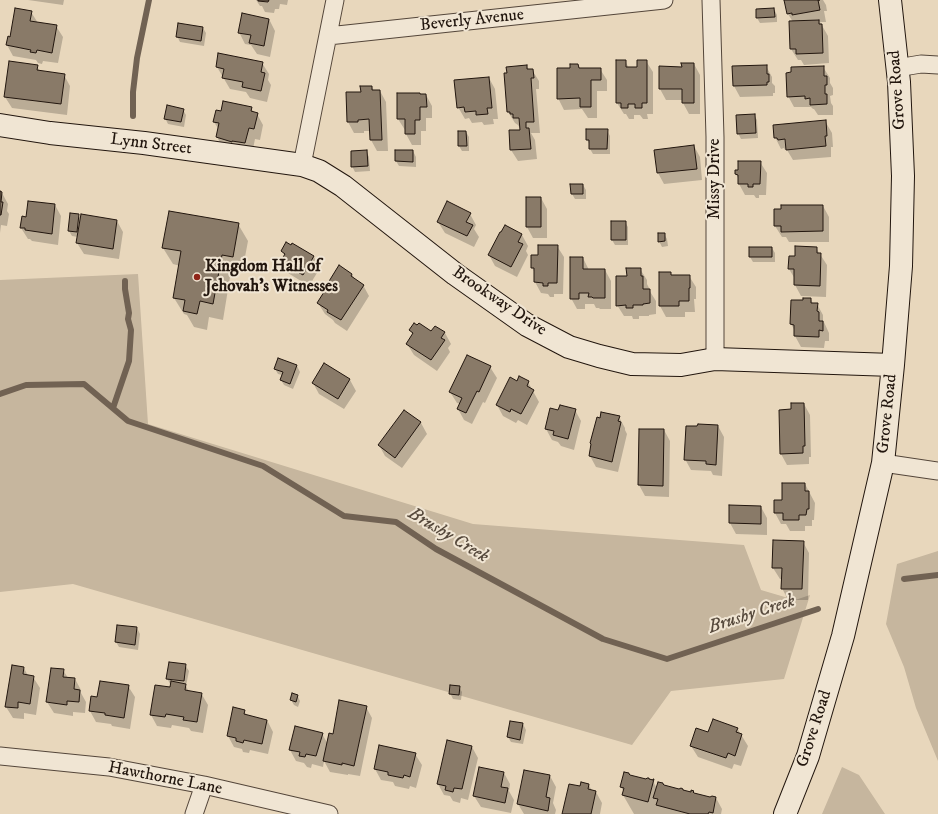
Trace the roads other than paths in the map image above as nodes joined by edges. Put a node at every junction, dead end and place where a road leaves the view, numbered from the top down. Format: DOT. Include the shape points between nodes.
graph roads {
  1 [pos="335,0"];
  2 [pos="664,0"];
  3 [pos="711,0"];
  4 [pos="890,0"];
  5 [pos="328,36"];
  6 [pos="938,65"];
  7 [pos="897,68"];
  8 [pos="0,125"];
  9 [pos="302,165"];
  10 [pos="716,359"];
  11 [pos="893,365"];
  12 [pos="883,463"];
  13 [pos="938,471"];
  14 [pos="0,756"];
  15 [pos="204,785"];
  16 [pos="194,814"];
  17 [pos="329,814"];
  18 [pos="785,814"];
  1 -- 5 [label="street"];
  2 -- 5 [label="street, Beverly Avenue"];
  3 -- 10 [label="street, Missy Drive" via="715,137"];
  4 -- 7 [label="street, Grove Road"];
  5 -- 9 [label="street"];
  6 -- 7 [label="street" via="921,64"];
  7 -- 11 [label="street, Grove Road" via="903,176 901,266"];
  8 -- 9 [label="street, Lynn Street"];
  9 -- 10 [label="street, Brookway Drive" via="319,171 343,186 455,274 527,325 569,347 632,364 681,365"];
  10 -- 11 [label="street, Brookway Drive"];
  11 -- 12 [label="street, Grove Road"];
  12 -- 13 [label="street"];
  12 -- 18 [label="street, Grove Road" via="843,636 808,756"];
  14 -- 15 [label="street, Hawthorne Lane" via="109,767"];
  15 -- 16 [label="street"];
  15 -- 17 [label="street, Hawthorne Lane"];
}
